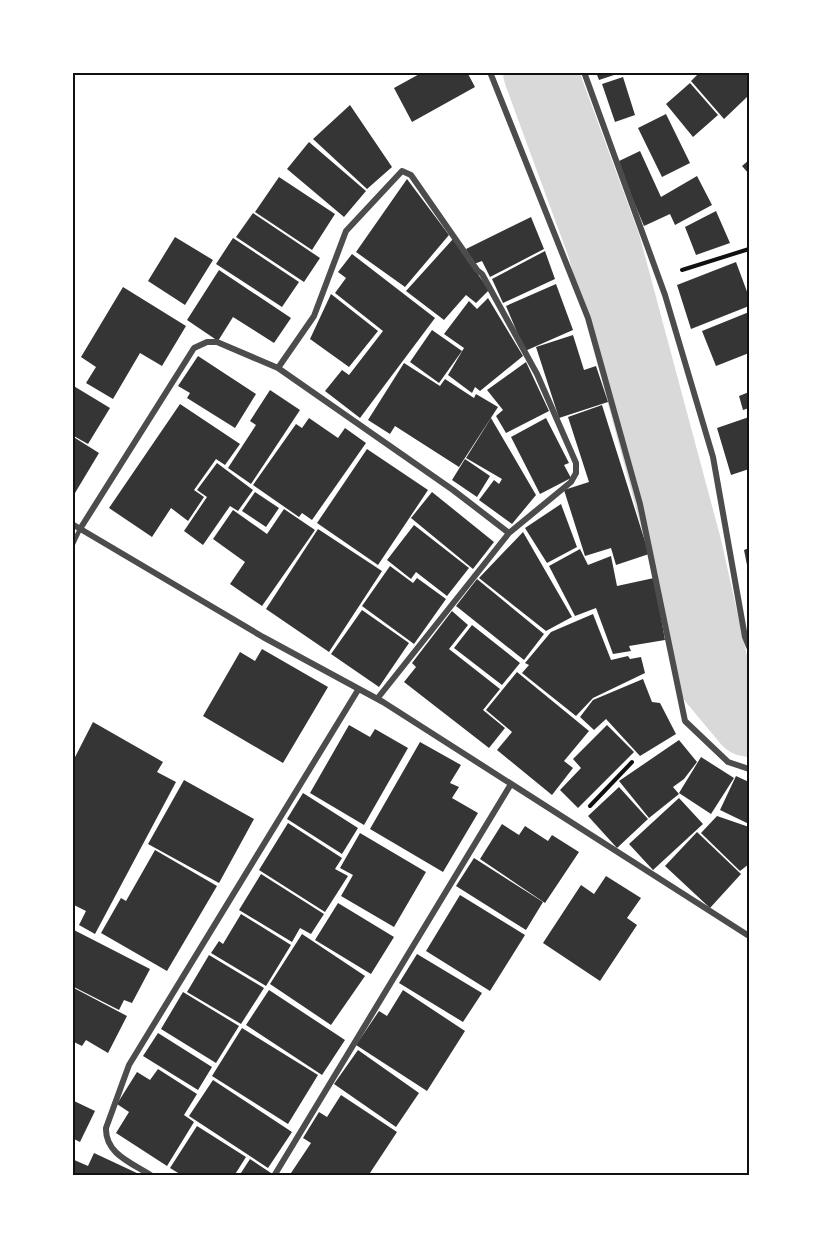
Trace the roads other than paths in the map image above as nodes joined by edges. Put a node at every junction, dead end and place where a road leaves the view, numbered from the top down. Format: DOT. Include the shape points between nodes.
graph roads {
  1 [pos="490,72"];
  2 [pos="584,72"];
  3 [pos="278,368"];
  4 [pos="72,524"];
  5 [pos="80,529"];
  6 [pos="509,533"];
  7 [pos="72,546"];
  8 [pos="749,647"];
  9 [pos="358,690"];
  10 [pos="377,699"];
  11 [pos="749,770"];
  12 [pos="511,784"];
  13 [pos="749,936"];
  14 [pos="152,1176"];
  15 [pos="274,1176"];
  1 -- 11 [label="street" via="591,329 640,504 685,721 728,762"];
  2 -- 8 [label="street" via="658,277 713,457"];
  3 -- 5 [label="street" via="217,342 194,348"];
  3 -- 6 [label="street"];
  3 -- 6 [label="street" via="314,316 346,231 406,171 482,274 537,374 576,463 571,482"];
  4 -- 5 [label="street"];
  5 -- 7 [label="lane"];
  5 -- 9 [label="street"];
  6 -- 10 [label="street"];
  9 -- 10 [label="street"];
  9 -- 14 [label="street" via="129,1065 105,1139 109,1149"];
  10 -- 12 [label="street"];
  12 -- 13 [label="street"];
  12 -- 15 [label="street"];
}
